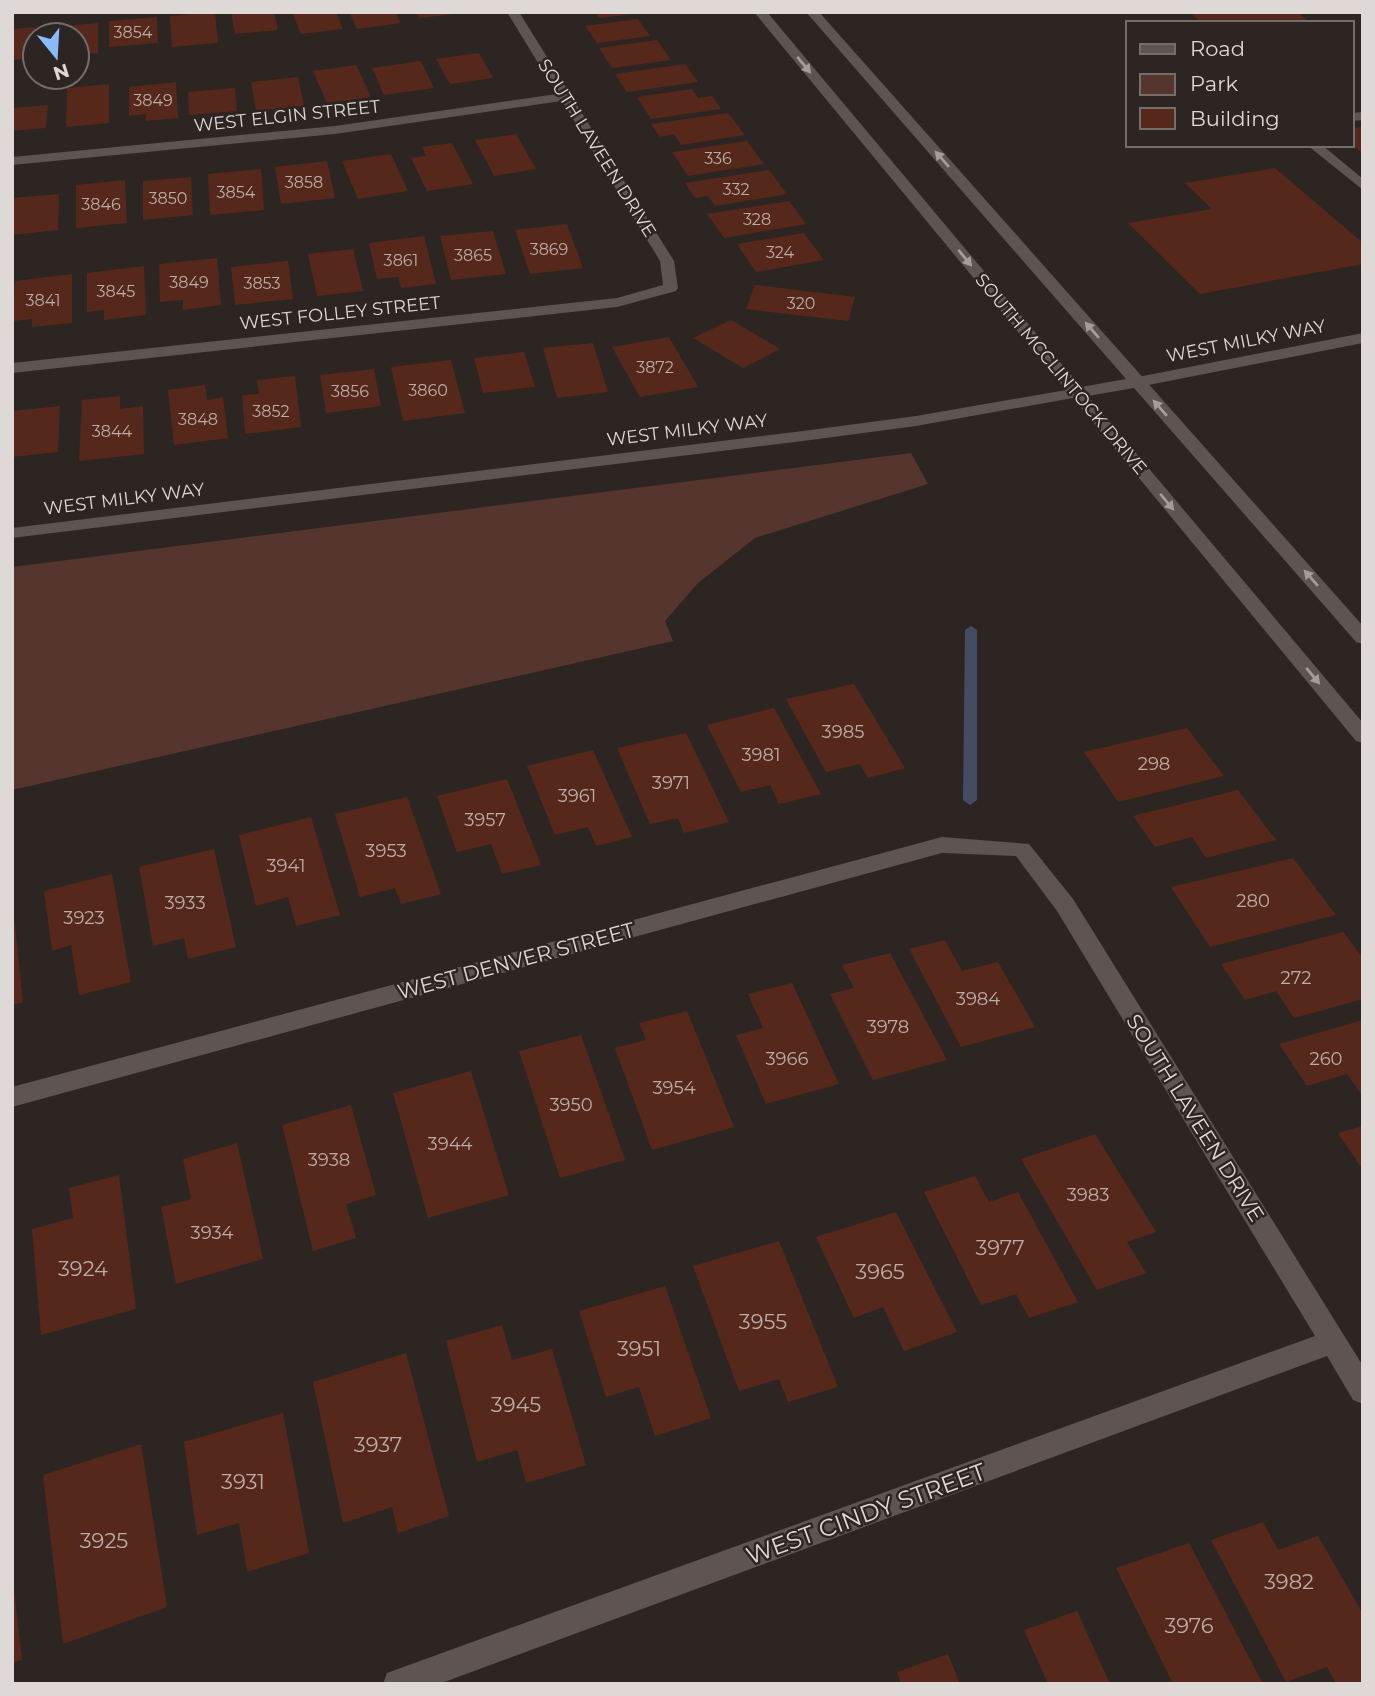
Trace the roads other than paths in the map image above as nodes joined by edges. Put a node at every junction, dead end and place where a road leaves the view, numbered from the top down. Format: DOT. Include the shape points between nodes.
graph roads {
  1 [pos="513,12"];
  2 [pos="760,12"];
  3 [pos="812,12"];
  4 [pos="565,97"];
  5 [pos="1316,147"];
  6 [pos="12,161"];
  7 [pos="1363,186"];
  8 [pos="671,288"];
  9 [pos="1363,338"];
  10 [pos="12,368"];
  11 [pos="1138,382"];
  12 [pos="1076,393"];
  13 [pos="12,533"];
  14 [pos="1363,638"];
  15 [pos="1363,736"];
  16 [pos="1022,849"];
  17 [pos="12,1097"];
  18 [pos="1333,1342"];
  19 [pos="1363,1391"];
  20 [pos="398,1684"];
  1 -- 4 [label="street, SOUTH LAVEEN DRIVE"];
  2 -- 12 [label="street, SOUTH MCCLINTOCK DRIVE, one-way"];
  11 -- 3 [label="street, one-way"];
  4 -- 6 [label="street, WEST ELGIN STREET" via="335,130"];
  4 -- 8 [label="street, SOUTH LAVEEN DRIVE" via="667,261"];
  5 -- 7 [label="street"];
  8 -- 10 [label="street, WEST FOLLEY STREET" via="617,302"];
  9 -- 11 [label="street, WEST MILKY WAY"];
  11 -- 12 [label="street, WEST MILKY WAY"];
  14 -- 11 [label="street, one-way"];
  12 -- 13 [label="street, WEST MILKY WAY" via="916,421"];
  12 -- 15 [label="street, SOUTH MCCLINTOCK DRIVE, one-way"];
  16 -- 17 [label="street, WEST DENVER STREET" via="942,845"];
  16 -- 18 [label="street, SOUTH LAVEEN DRIVE" via="1065,905"];
  18 -- 19 [label="street, SOUTH LAVEEN DRIVE"];
  18 -- 20 [label="street, WEST CINDY STREET"];
}
